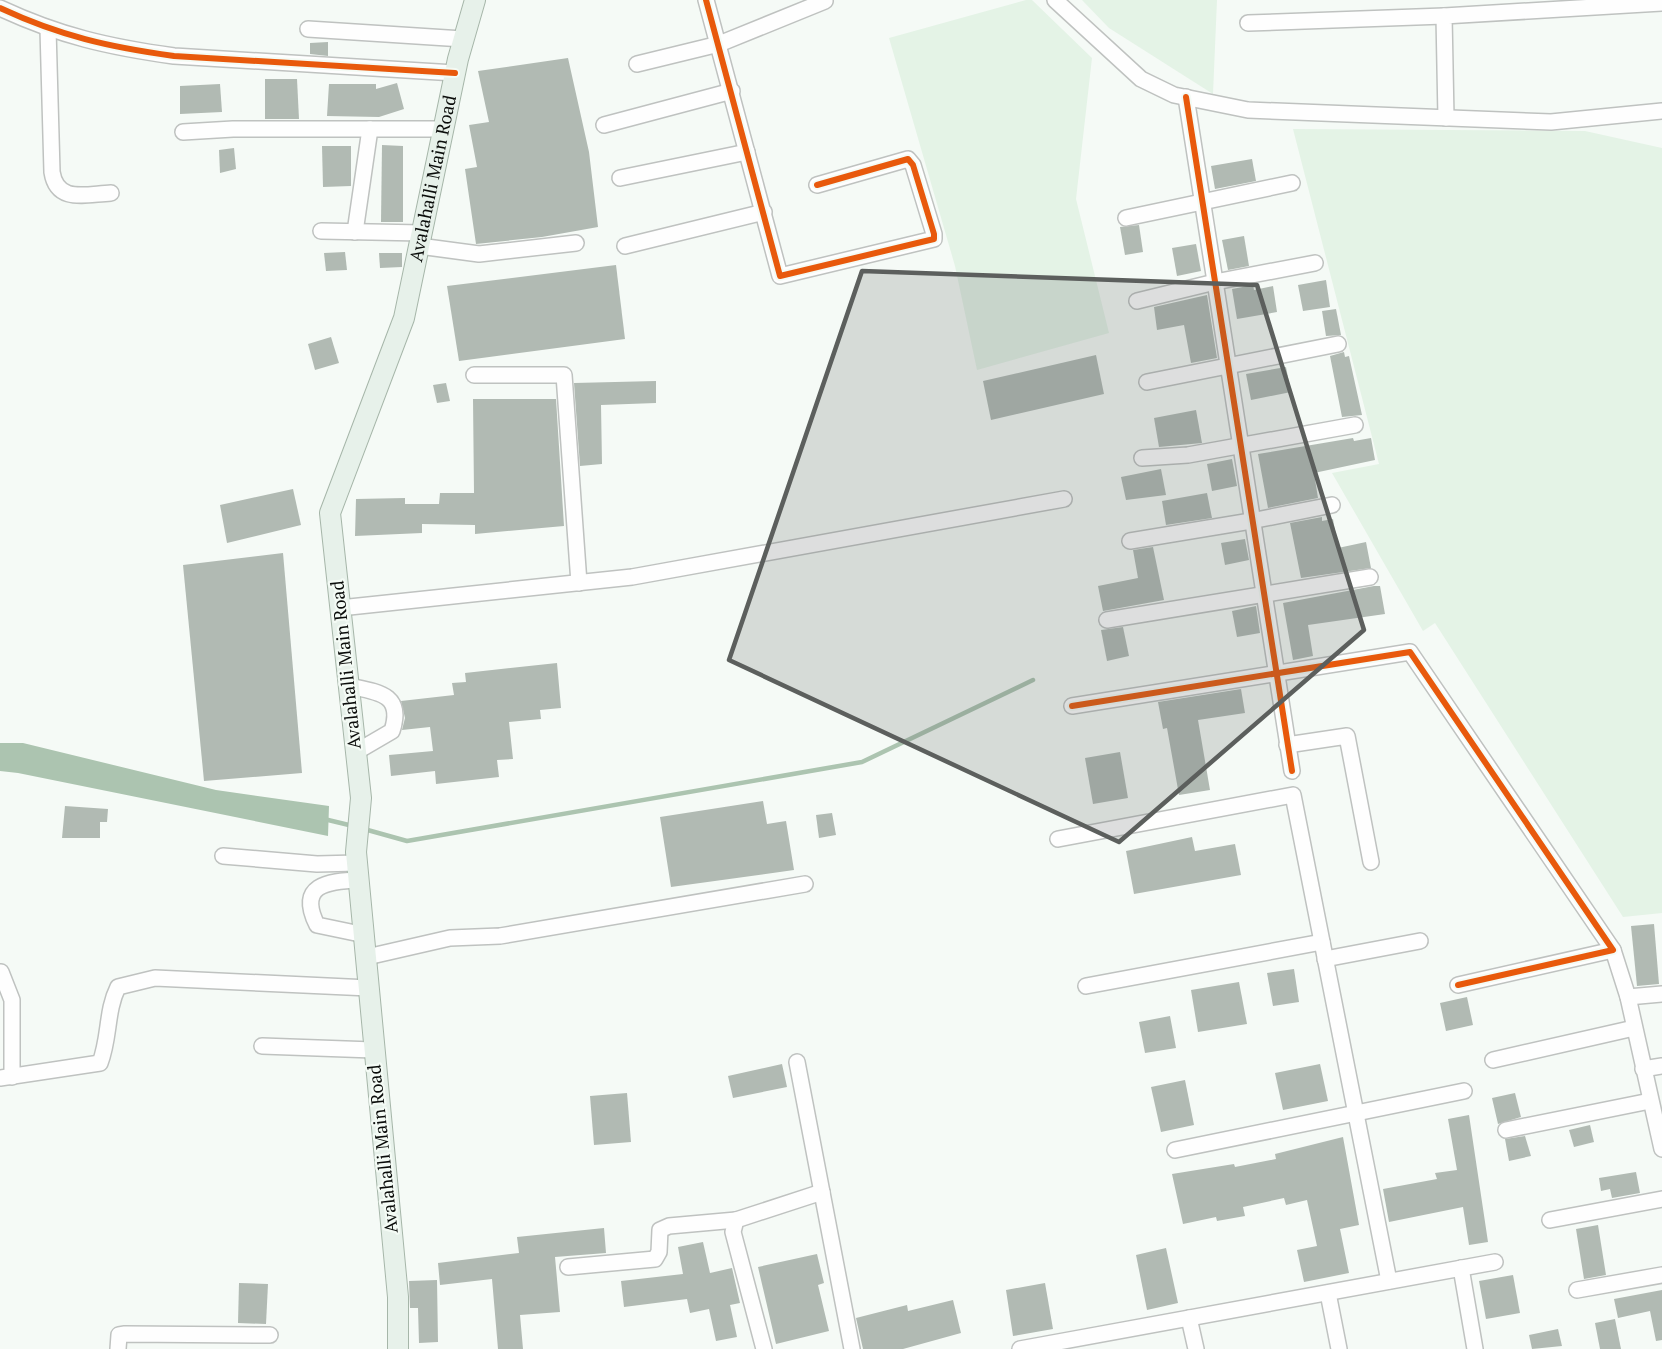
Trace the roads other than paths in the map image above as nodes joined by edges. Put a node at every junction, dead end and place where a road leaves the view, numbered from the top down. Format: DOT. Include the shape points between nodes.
graph roads {
  1 [pos="475,0"];
  2 [pos="706,0"];
  3 [pos="1055,0"];
  4 [pos="825,1"];
  5 [pos="1662,3"];
  6 [pos="0,8"];
  7 [pos="1444,16"];
  8 [pos="1248,23"];
  9 [pos="48,29"];
  10 [pos="308,29"];
  11 [pos="462,39"];
  12 [pos="718,44"];
  13 [pos="637,64"];
  14 [pos="455,72"];
  15 [pos="732,91"];
  16 [pos="1186,97"];
  17 [pos="1662,111"];
  18 [pos="1446,118"];
  19 [pos="604,125"];
  20 [pos="370,129"];
  21 [pos="443,129"];
  22 [pos="183,132"];
  23 [pos="747,152"];
  24 [pos="620,178"];
  25 [pos="1292,183"];
  26 [pos="817,185"];
  27 [pos="111,193"];
  28 [pos="1202,203"];
  29 [pos="764,212"];
  30 [pos="1126,218"];
  31 [pos="321,231"];
  32 [pos="355,232"];
  33 [pos="421,240"];
  34 [pos="576,243"];
  35 [pos="625,246"];
  36 [pos="1315,263"];
  37 [pos="1215,282"];
  38 [pos="1137,301"];
  39 [pos="1338,344"];
  40 [pos="1227,365"];
  41 [pos="474,375"];
  42 [pos="1148,382"];
  43 [pos="1355,425"];
  44 [pos="1240,446"];
  45 [pos="1142,458"];
  46 [pos="1064,499"];
  47 [pos="1332,505"];
  48 [pos="1251,522"];
  49 [pos="1130,541"];
  50 [pos="1370,576"];
  51 [pos="579,583"];
  52 [pos="1264,594"];
  53 [pos="340,608"];
  54 [pos="1107,620"];
  55 [pos="1275,674"];
  56 [pos="349,686"];
  57 [pos="1072,706"];
  58 [pos="1287,745"];
  59 [pos="356,752"];
  60 [pos="1292,771"];
  61 [pos="1058,839"];
  62 [pos="223,856"];
  63 [pos="1371,862"];
  64 [pos="358,865"];
  65 [pos="805,884"];
  66 [pos="365,935"];
  67 [pos="1420,941"];
  68 [pos="1322,942"];
  69 [pos="1613,950"];
  70 [pos="368,957"];
  71 [pos="1325,959"];
  72 [pos="1,972"];
  73 [pos="1458,985"];
  74 [pos="1086,986"];
  75 [pos="369,988"];
  76 [pos="1662,994"];
  77 [pos="1628,997"];
  78 [pos="1634,1028"];
  79 [pos="262,1046"];
  80 [pos="373,1050"];
  81 [pos="1493,1059"];
  82 [pos="797,1062"];
  83 [pos="1662,1066"];
  84 [pos="1643,1069"];
  85 [pos="6,1078"];
  86 [pos="1464,1091"];
  87 [pos="1650,1101"];
  88 [pos="1356,1112"];
  89 [pos="1506,1130"];
  90 [pos="1661,1139"];
  91 [pos="1175,1150"];
  92 [pos="822,1192"];
  93 [pos="1662,1199"];
  94 [pos="736,1220"];
  95 [pos="1550,1220"];
  96 [pos="1495,1262"];
  97 [pos="568,1267"];
  98 [pos="1461,1268"];
  99 [pos="1662,1275"];
  100 [pos="1389,1281"];
  101 [pos="1577,1290"];
  102 [pos="1328,1293"];
  103 [pos="1189,1318"];
  104 [pos="270,1335"];
  105 [pos="118,1349"];
  106 [pos="398,1349"];
  107 [pos="764,1349"];
  108 [pos="852,1349"];
  109 [pos="1020,1349"];
  110 [pos="1196,1349"];
  111 [pos="1339,1349"];
  112 [pos="1475,1349"];
  1 -- 11 [label="main road, Avalahalli Main Road"];
  2 -- 12 [label="street"];
  3 -- 16 [label="street" via="1141,79"];
  4 -- 12 [label="street"];
  5 -- 7 [label="street"];
  6 -- 9 [label="street"];
  7 -- 8 [label="street"];
  7 -- 18 [label="street"];
  9 -- 14 [label="street" via="100,44 174,56"];
  9 -- 27 [label="street" via="52,172 56,186 66,194"];
  10 -- 11 [label="street"];
  11 -- 14 [label="main road, Avalahalli Main Road"];
  12 -- 13 [label="street"];
  12 -- 15 [label="street"];
  14 -- 21 [label="main road, Avalahalli Main Road"];
  15 -- 19 [label="street"];
  15 -- 23 [label="street"];
  16 -- 18 [label="street" via="1248,110"];
  16 -- 28 [label="street"];
  17 -- 18 [label="street" via="1551,122"];
  20 -- 21 [label="street"];
  20 -- 22 [label="street"];
  20 -- 32 [label="street"];
  21 -- 33 [label="main road, Avalahalli Main Road"];
  23 -- 24 [label="street"];
  23 -- 29 [label="street"];
  25 -- 28 [label="street"];
  26 -- 29 [label="street" via="908,159 934,239 780,276"];
  28 -- 30 [label="street"];
  28 -- 37 [label="street"];
  29 -- 35 [label="street"];
  31 -- 32 [label="street"];
  32 -- 33 [label="street"];
  33 -- 34 [label="street" via="479,254"];
  33 -- 53 [label="main road, Avalahalli Main Road" via="404,318 330,513"];
  36 -- 37 [label="street"];
  37 -- 38 [label="street"];
  37 -- 40 [label="street"];
  39 -- 40 [label="street"];
  40 -- 42 [label="street"];
  40 -- 44 [label="street"];
  41 -- 51 [label="street" via="564,375"];
  43 -- 44 [label="street"];
  44 -- 45 [label="street"];
  44 -- 48 [label="street"];
  46 -- 51 [label="street" via="666,571"];
  47 -- 48 [label="street"];
  48 -- 49 [label="street"];
  48 -- 52 [label="street"];
  50 -- 52 [label="street"];
  51 -- 53 [label="street"];
  52 -- 54 [label="street"];
  52 -- 55 [label="street"];
  53 -- 56 [label="main road, Avalahalli Main Road"];
  55 -- 57 [label="street"];
  55 -- 58 [label="street"];
  55 -- 69 [label="street" via="1410,652"];
  56 -- 59 [label="main road, Avalahalli Main Road"];
  56 -- 59 [label="street" via="384,695 393,703 397,716 392,730"];
  58 -- 60 [label="street"];
  58 -- 63 [label="street" via="1347,736"];
  59 -- 64 [label="main road, Avalahalli Main Road" via="361,798"];
  61 -- 68 [label="street" via="1293,795"];
  62 -- 64 [label="street"];
  64 -- 66 [label="main road, Avalahalli Main Road"];
  64 -- 66 [label="street" via="317,887 310,898 317,925"];
  65 -- 70 [label="street" via="500,936 450,938"];
  66 -- 70 [label="main road, Avalahalli Main Road"];
  67 -- 71 [label="street"];
  68 -- 71 [label="street"];
  68 -- 74 [label="street"];
  69 -- 73 [label="street"];
  69 -- 77 [label="street"];
  70 -- 75 [label="main road, Avalahalli Main Road"];
  71 -- 88 [label="street"];
  72 -- 85 [label="street" via="12,1000"];
  75 -- 80 [label="main road, Avalahalli Main Road"];
  75 -- 85 [label="street" via="136,980 118,987 110,1004 110,1025 100,1063"];
  76 -- 77 [label="street"];
  77 -- 78 [label="street"];
  78 -- 81 [label="street"];
  78 -- 84 [label="street"];
  79 -- 80 [label="street"];
  80 -- 106 [label="main road, Avalahalli Main Road" via="398,1297"];
  82 -- 92 [label="street"];
  83 -- 84 [label="street"];
  84 -- 87 [label="street"];
  86 -- 88 [label="street"];
  87 -- 89 [label="street"];
  87 -- 90 [label="street"];
  88 -- 91 [label="street"];
  88 -- 100 [label="street"];
  92 -- 94 [label="street"];
  92 -- 108 [label="street"];
  93 -- 95 [label="street"];
  94 -- 97 [label="street" via="660,1230 655,1259"];
  94 -- 107 [label="street" via="732,1232"];
  96 -- 98 [label="street"];
  98 -- 100 [label="street"];
  98 -- 112 [label="street"];
  99 -- 101 [label="street"];
  100 -- 102 [label="street"];
  102 -- 103 [label="street"];
  102 -- 111 [label="street"];
  103 -- 109 [label="street"];
  103 -- 110 [label="street"];
  104 -- 105 [label="street" via="125,1334 119,1335"];
}
